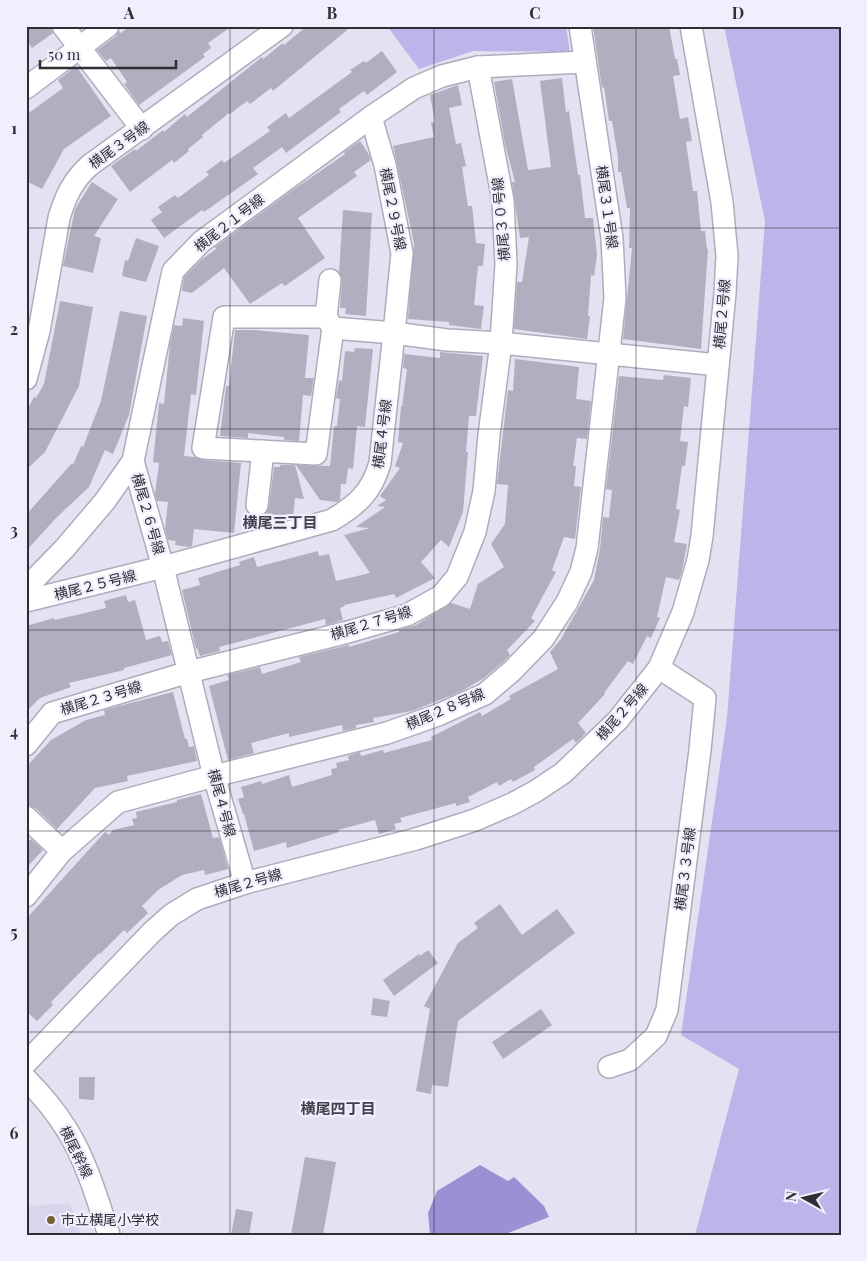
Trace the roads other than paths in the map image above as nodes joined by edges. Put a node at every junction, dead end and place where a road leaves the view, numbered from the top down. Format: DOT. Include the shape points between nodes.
graph roads {
  1 [pos="63,26"];
  2 [pos="108,26"];
  3 [pos="282,26"];
  4 [pos="580,26"];
  5 [pos="691,26"];
  6 [pos="78,48"];
  7 [pos="585,62"];
  8 [pos="478,66"];
  9 [pos="26,88"];
  10 [pos="371,117"];
  11 [pos="142,128"];
  12 [pos="330,280"];
  13 [pos="330,323"];
  14 [pos="394,333"];
  15 [pos="501,343"];
  16 [pos="609,353"];
  17 [pos="718,365"];
  18 [pos="26,379"];
  19 [pos="264,451"];
  20 [pos="133,461"];
  21 [pos="257,505"];
  22 [pos="163,567"];
  23 [pos="26,588"];
  24 [pos="26,601"];
  25 [pos="659,668"];
  26 [pos="189,672"];
  27 [pos="26,745"];
  28 [pos="214,776"];
  29 [pos="26,817"];
  30 [pos="62,851"];
  31 [pos="244,883"];
  32 [pos="26,896"];
  33 [pos="26,1063"];
  34 [pos="609,1067"];
  35 [pos="26,1079"];
  36 [pos="109,1235"];
  1 -- 6 [label="street"];
  2 -- 6 [label="street"];
  3 -- 11 [label="street, 横尾３号線"];
  4 -- 7 [label="street, 横尾３１号線"];
  5 -- 17 [label="street, 横尾２号線" via="725,224 727,256"];
  6 -- 9 [label="street"];
  6 -- 11 [label="street"];
  7 -- 8 [label="street, 横尾２１号線"];
  7 -- 16 [label="street, 横尾３１号線" via="612,238 615,298"];
  8 -- 10 [label="street, 横尾２１号線" via="414,88"];
  8 -- 15 [label="street, 横尾３０号線" via="503,201 506,264"];
  10 -- 14 [label="street, 横尾２９号線" via="385,166 402,253"];
  10 -- 20 [label="street, 横尾２１号線" via="201,242 173,271"];
  11 -- 18 [label="street, 横尾３号線" via="78,176 64,200 39,331"];
  12 -- 13 [label="street"];
  13 -- 14 [label="street"];
  13 -- 19 [label="street" via="316,454"];
  13 -- 19 [label="street" via="224,317 203,448"];
  14 -- 15 [label="street"];
  14 -- 22 [label="street, 横尾４号線" via="380,463 369,491 332,520"];
  15 -- 16 [label="street"];
  15 -- 26 [label="street, 横尾２７号線" via="484,491 475,532 457,578 441,596 407,615"];
  16 -- 17 [label="street"];
  16 -- 28 [label="street, 横尾２８号線" via="588,548 567,602 543,639 485,694 438,715 387,733"];
  17 -- 25 [label="street, 横尾２号線" via="698,560 683,612"];
  19 -- 21 [label="street"];
  20 -- 22 [label="street, 横尾２６号線"];
  20 -- 23 [label="street, 横尾２１号線" via="99,508"];
  22 -- 24 [label="street, 横尾２５号線"];
  22 -- 26 [label="street, 横尾４号線"];
  25 -- 31 [label="street, 横尾２号線" via="618,720 563,773 512,804 416,839"];
  25 -- 34 [label="street, 横尾３３号線" via="705,698 700,750 667,1010 656,1036 630,1060"];
  26 -- 27 [label="street, 横尾２３号線" via="52,713"];
  26 -- 28 [label="street, 横尾４号線"];
  28 -- 30 [label="street, 横尾２８号線" via="118,802"];
  28 -- 31 [label="street, 横尾４号線"];
  29 -- 30 [label="street"];
  30 -- 32 [label="street, 横尾２８号線"];
  31 -- 33 [label="street, 横尾２号線" via="198,899 171,915"];
  35 -- 36 [label="street, 横尾幹線" via="46,1101 74,1142"];
}
